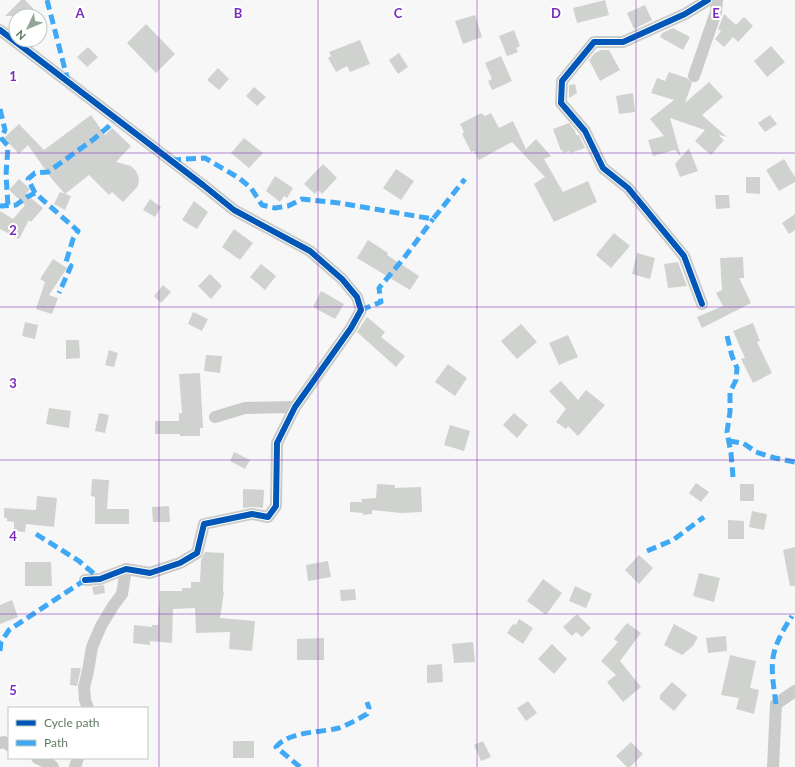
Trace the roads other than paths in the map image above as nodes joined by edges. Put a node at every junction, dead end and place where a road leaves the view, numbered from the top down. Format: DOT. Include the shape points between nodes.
graph roads {
  1 [pos="708,0"];
  2 [pos="717,0"];
  3 [pos="0,30"];
  4 [pos="694,76"];
  5 [pos="702,304"];
  6 [pos="295,407"];
  7 [pos="215,418"];
  8 [pos="126,569"];
  9 [pos="85,580"];
  10 [pos="795,691"];
  11 [pos="88,707"];
  12 [pos="39,759"];
  13 [pos="52,767"];
  14 [pos="773,767"];
  1 -- 5 [label="street" via="685,14 623,42 594,42 562,80 561,103 585,132 603,168 628,188 684,256"];
  2 -- 4 [label="street" via="716,12"];
  3 -- 6 [label="street" via="234,210 310,252 342,279 357,297 361,310 351,328"];
  6 -- 7 [label="street" via="244,408"];
  6 -- 8 [label="street" via="277,443 276,506 268,517 252,514 204,524 197,553 180,563 150,573"];
  8 -- 9 [label="street" via="100,579"];
  8 -- 11 [label="street" via="122,594 101,626 92,647 84,687"];
  10 -- 14 [label="street" via="776,704"];
  12 -- 13 [label="street"];
}
